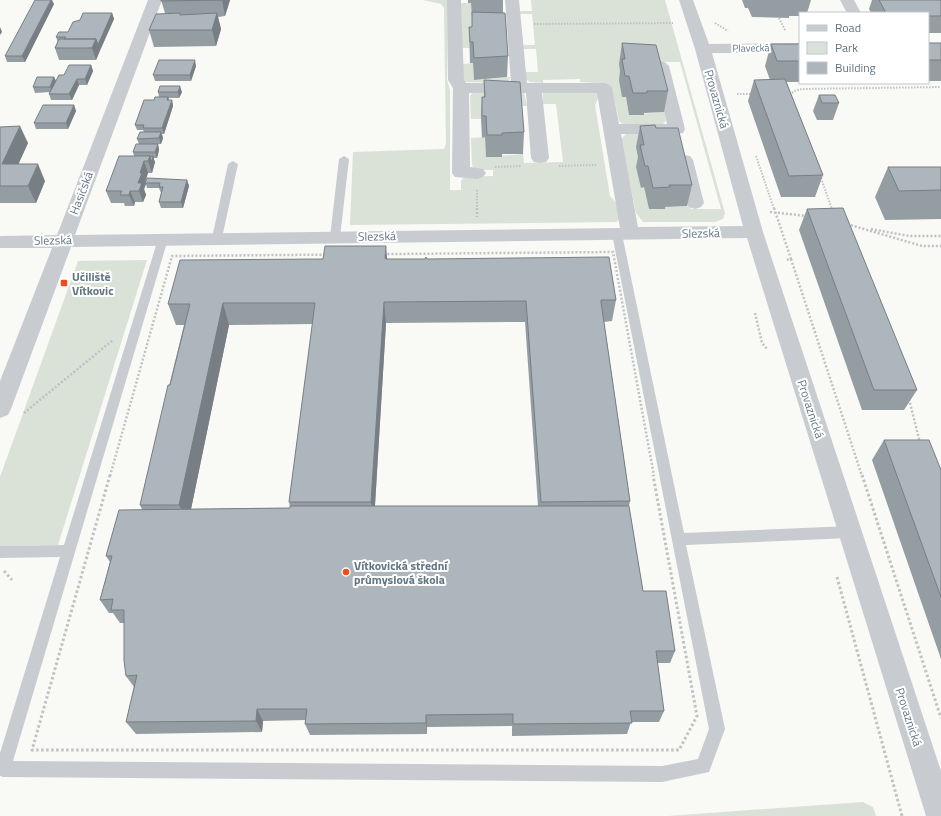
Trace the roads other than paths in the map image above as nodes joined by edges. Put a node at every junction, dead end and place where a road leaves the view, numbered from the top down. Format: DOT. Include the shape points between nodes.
graph roads {
  1 [pos="155,0"];
  2 [pos="454,0"];
  3 [pos="512,0"];
  4 [pos="686,0"];
  5 [pos="846,0"];
  6 [pos="853,12"];
  7 [pos="799,48"];
  8 [pos="703,49"];
  9 [pos="661,66"];
  10 [pos="461,88"];
  11 [pos="526,88"];
  12 [pos="611,129"];
  13 [pos="677,129"];
  14 [pos="540,158"];
  15 [pos="344,159"];
  16 [pos="233,164"];
  17 [pos="477,173"];
  18 [pos="695,203"];
  19 [pos="754,232"];
  20 [pos="623,234"];
  21 [pos="335,237"];
  22 [pos="217,238"];
  23 [pos="163,239"];
  24 [pos="63,240"];
  25 [pos="0,242"];
  26 [pos="0,408"];
  27 [pos="850,532"];
  28 [pos="678,539"];
  29 [pos="68,551"];
  30 [pos="0,552"];
  31 [pos="941,816"];
  1 -- 24 [label="street, Hasičská"];
  2 -- 10 [label="street" via="456,80"];
  3 -- 11 [label="street"];
  4 -- 8 [label="street, Provaznická"];
  5 -- 6 [label="street"];
  7 -- 8 [label="street, Plavecká"];
  8 -- 19 [label="street, Provaznická"];
  9 -- 13 [label="street"];
  10 -- 11 [label="street"];
  10 -- 17 [label="street" via="461,174"];
  11 -- 12 [label="street" via="604,88"];
  11 -- 14 [label="street"];
  12 -- 13 [label="street"];
  12 -- 20 [label="street"];
  13 -- 18 [label="street"];
  15 -- 21 [label="lane"];
  16 -- 22 [label="lane"];
  19 -- 20 [label="street, Slezská"];
  19 -- 27 [label="street, Provaznická"];
  20 -- 21 [label="street, Slezská"];
  20 -- 28 [label="lane"];
  21 -- 22 [label="street, Slezská"];
  22 -- 23 [label="street, Slezská"];
  23 -- 24 [label="street, Slezská"];
  23 -- 29 [label="lane"];
  24 -- 25 [label="street, Slezská"];
  24 -- 26 [label="street, Hasičská"];
  27 -- 28 [label="lane"];
  27 -- 31 [label="street, Provaznická"];
  28 -- 29 [label="lane" via="717,729 703,766 662,774 3,770"];
  29 -- 30 [label="lane"];
}
